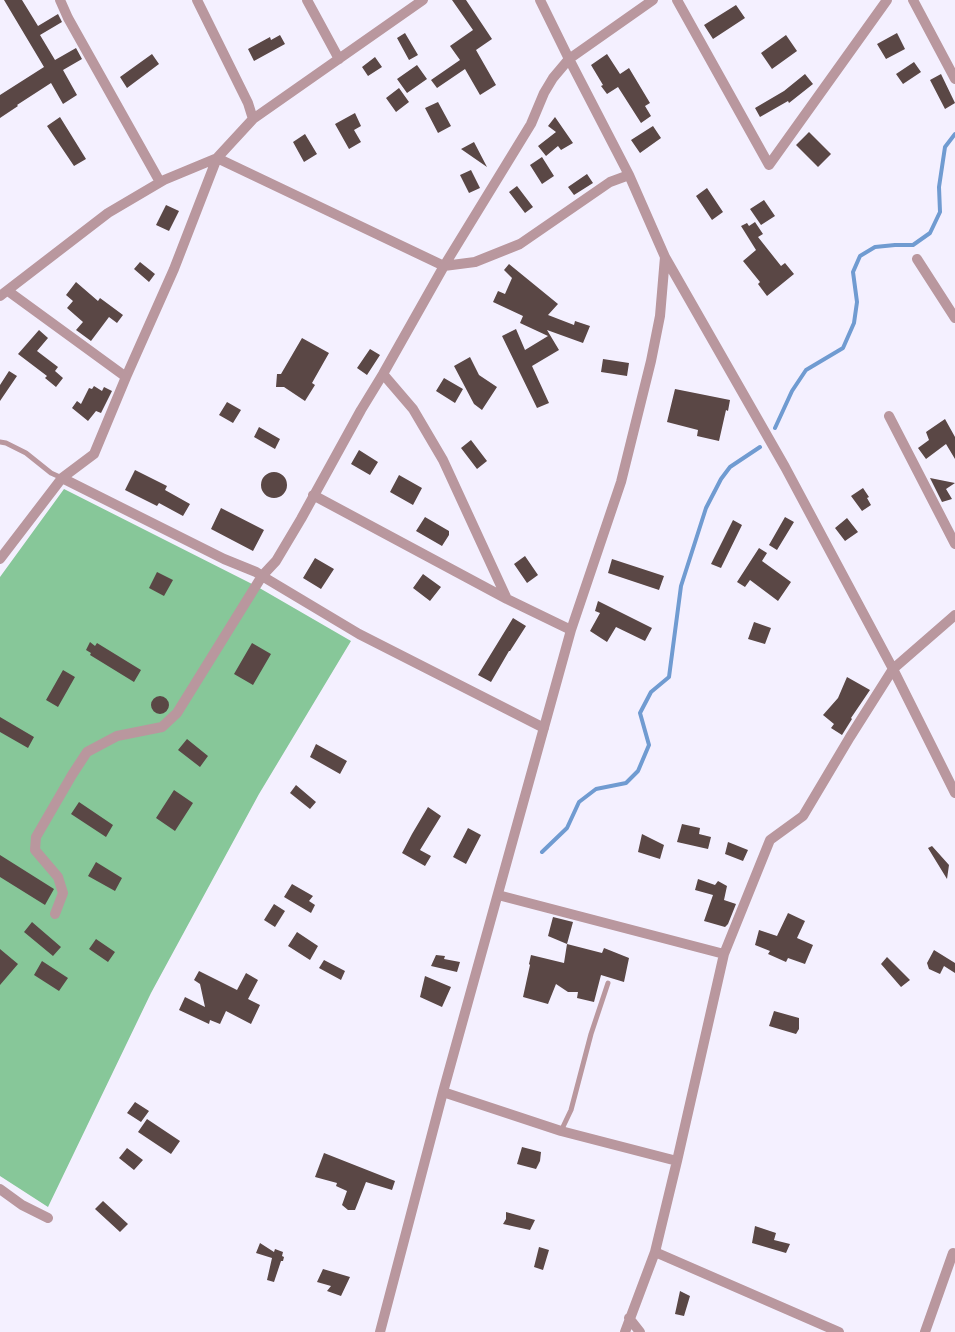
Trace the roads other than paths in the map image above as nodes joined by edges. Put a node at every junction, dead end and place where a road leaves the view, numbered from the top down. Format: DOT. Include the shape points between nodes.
graph roads {
  1 [pos="60,0"];
  2 [pos="197,0"];
  3 [pos="307,0"];
  4 [pos="423,0"];
  5 [pos="540,0"];
  6 [pos="653,0"];
  7 [pos="677,0"];
  8 [pos="887,0"];
  9 [pos="913,0"];
  10 [pos="339,59"];
  11 [pos="569,59"];
  12 [pos="955,79"];
  13 [pos="253,119"];
  14 [pos="217,158"];
  15 [pos="629,175"];
  16 [pos="160,182"];
  17 [pos="665,256"];
  18 [pos="917,259"];
  19 [pos="444,266"];
  20 [pos="4,293"];
  21 [pos="955,318"];
  22 [pos="383,374"];
  23 [pos="126,377"];
  24 [pos="889,416"];
  25 [pos="0,442"];
  26 [pos="62,478"];
  27 [pos="314,495"];
  28 [pos="955,544"];
  29 [pos="0,559"];
  30 [pos="262,576"];
  31 [pos="507,599"];
  32 [pos="955,615"];
  33 [pos="572,630"];
  34 [pos="893,669"];
  35 [pos="544,728"];
  36 [pos="955,793"];
  37 [pos="498,895"];
  38 [pos="55,914"];
  39 [pos="724,954"];
  40 [pos="608,983"];
  41 [pos="443,1092"];
  42 [pos="561,1131"];
  43 [pos="677,1161"];
  44 [pos="0,1189"];
  45 [pos="48,1218"];
  46 [pos="655,1252"];
  47 [pos="955,1254"];
  48 [pos="629,1318"];
  49 [pos="380,1332"];
  50 [pos="625,1332"];
  51 [pos="640,1332"];
  52 [pos="840,1332"];
  53 [pos="925,1332"];
  1 -- 16 [label="street"];
  2 -- 13 [label="street"];
  3 -- 10 [label="street"];
  4 -- 10 [label="street"];
  5 -- 11 [label="street"];
  6 -- 11 [label="street"];
  7 -- 8 [label="street" via="769,165"];
  9 -- 12 [label="street"];
  10 -- 13 [label="street"];
  11 -- 15 [label="street"];
  11 -- 19 [label="street" via="549,86 531,124"];
  13 -- 14 [label="street"];
  14 -- 16 [label="street"];
  14 -- 19 [label="street"];
  14 -- 23 [label="street"];
  15 -- 17 [label="street"];
  15 -- 19 [label="street" via="610,182 520,244 475,262"];
  16 -- 20 [label="street" via="108,213"];
  17 -- 33 [label="street" via="660,316 621,482"];
  17 -- 34 [label="street" via="785,467"];
  18 -- 21 [label="street"];
  19 -- 22 [label="street"];
  20 -- 23 [label="street"];
  22 -- 27 [label="street"];
  22 -- 31 [label="street" via="413,410 443,460"];
  23 -- 26 [label="street" via="94,454"];
  24 -- 28 [label="street"];
  25 -- 26 [label="lane" via="26,453"];
  26 -- 29 [label="street"];
  26 -- 30 [label="street"];
  27 -- 30 [label="street" via="276,561"];
  27 -- 31 [label="street"];
  30 -- 35 [label="street" via="359,634"];
  30 -- 38 [label="street" via="177,713 162,727 117,736 87,752 72,775 36,837 35,850 58,877 63,893"];
  31 -- 33 [label="street"];
  32 -- 34 [label="street"];
  33 -- 35 [label="street"];
  34 -- 36 [label="street"];
  34 -- 39 [label="street" via="803,816 770,840"];
  35 -- 37 [label="street"];
  37 -- 39 [label="street"];
  37 -- 41 [label="street"];
  39 -- 43 [label="street"];
  40 -- 42 [label="lane" via="571,1110"];
  41 -- 42 [label="street"];
  41 -- 49 [label="street"];
  42 -- 43 [label="street"];
  43 -- 46 [label="street"];
  44 -- 45 [label="street"];
  46 -- 48 [label="street"];
  46 -- 52 [label="street"];
  47 -- 53 [label="street"];
  48 -- 50 [label="street"];
  48 -- 51 [label="street"];
}
